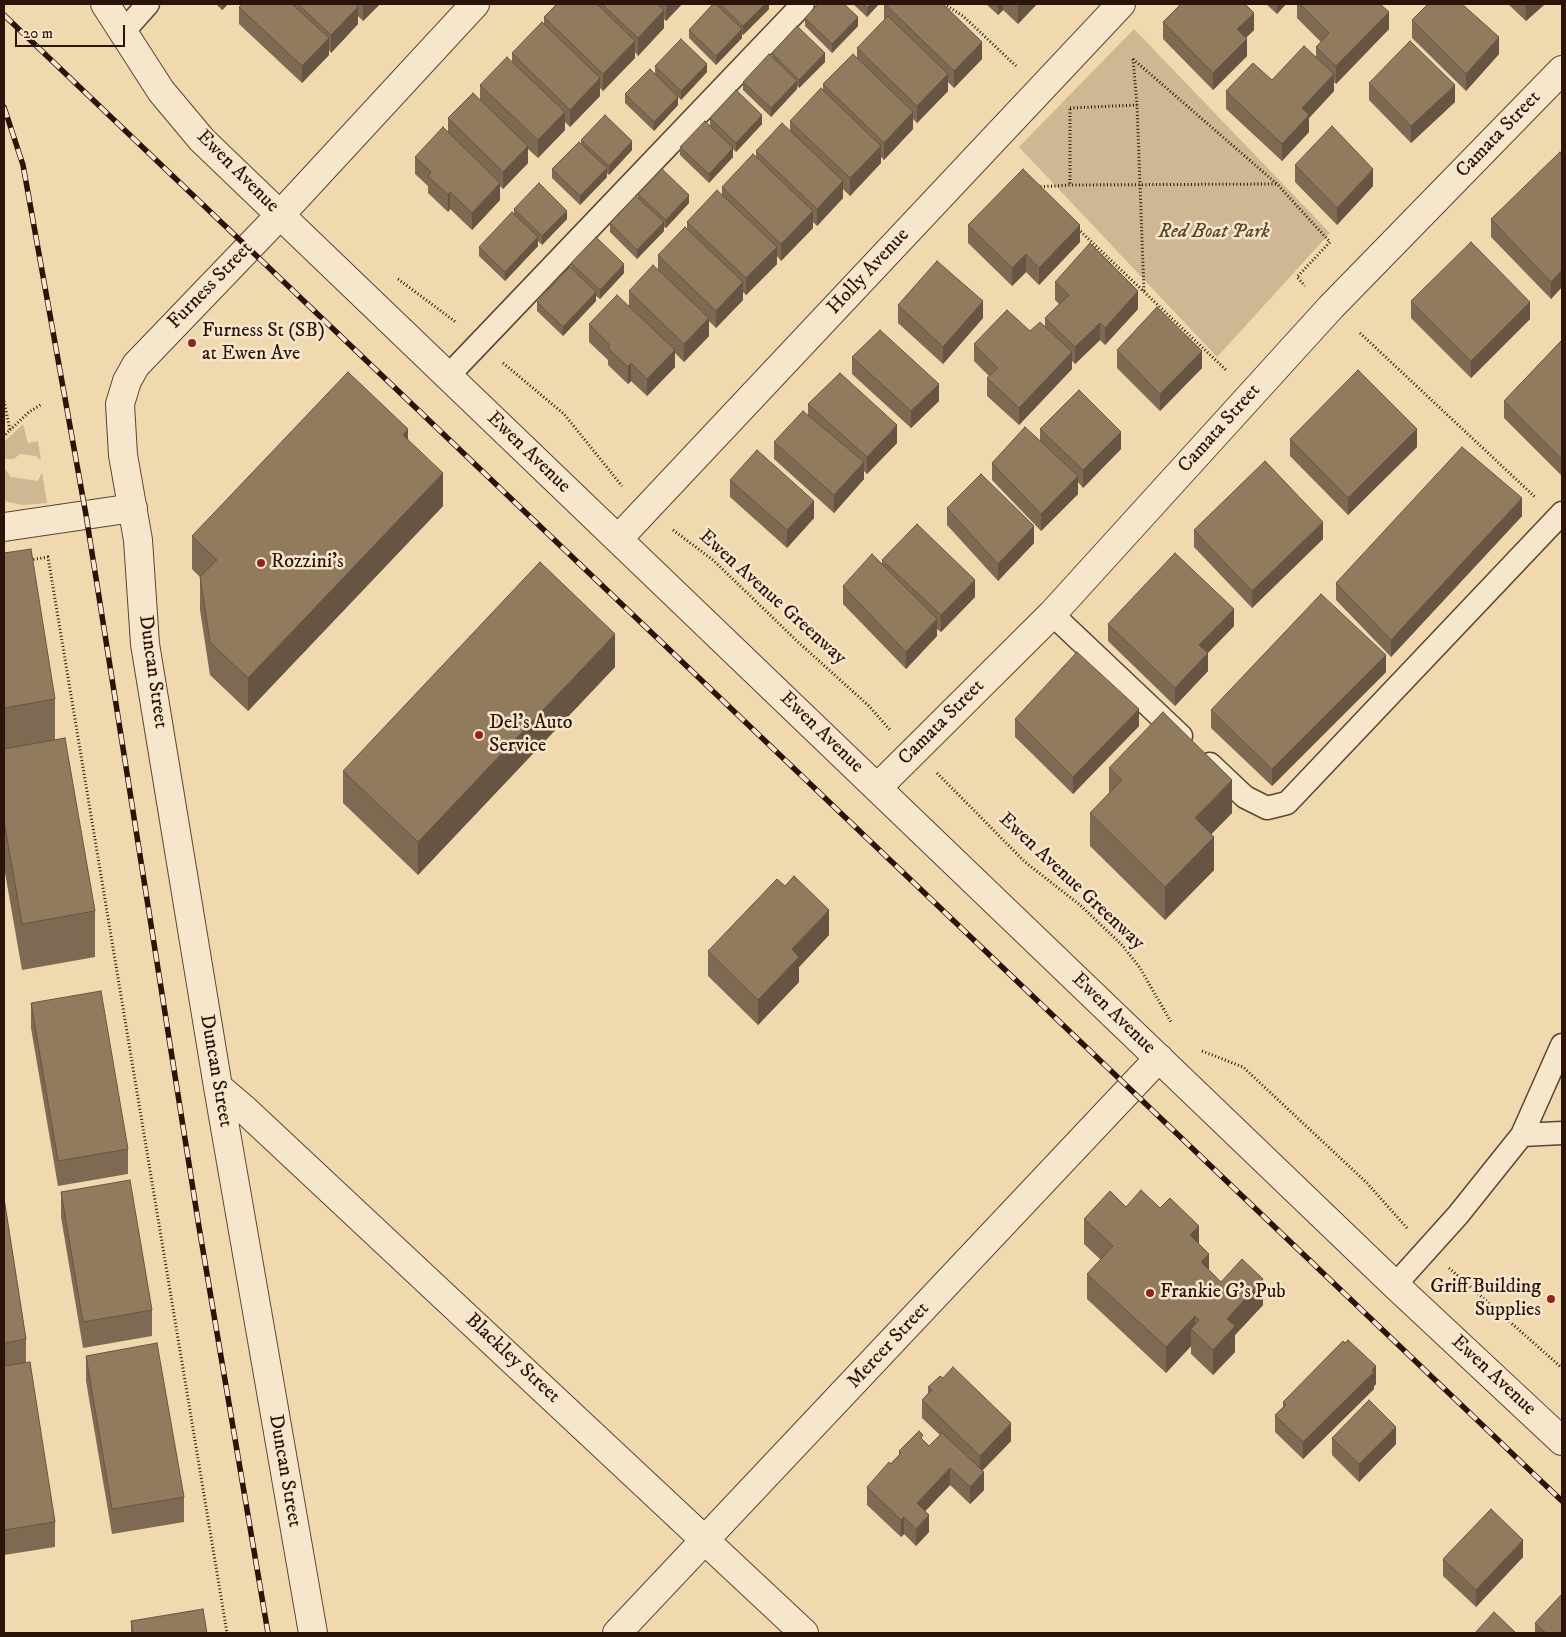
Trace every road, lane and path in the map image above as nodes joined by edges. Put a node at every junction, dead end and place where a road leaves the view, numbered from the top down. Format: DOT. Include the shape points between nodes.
graph roads {
  1 [pos="105,4"];
  2 [pos="148,4"];
  3 [pos="475,4"];
  4 [pos="803,4"];
  5 [pos="944,4"];
  6 [pos="1121,4"];
  7 [pos="124,31"];
  8 [pos="1017,66"];
  9 [pos="1562,70"];
  10 [pos="1064,103"];
  11 [pos="1137,105"];
  12 [pos="1070,108"];
  13 [pos="1070,184"];
  14 [pos="1140,184"];
  15 [pos="1277,184"];
  16 [pos="1040,194"];
  17 [pos="280,215"];
  18 [pos="1075,226"];
  19 [pos="393,275"];
  20 [pos="1307,288"];
  21 [pos="1144,292"];
  22 [pos="463,328"];
  23 [pos="1360,333"];
  24 [pos="498,359"];
  25 [pos="1226,370"];
  26 [pos="448,376"];
  27 [pos="4,401"];
  28 [pos="42,404"];
  29 [pos="10,430"];
  30 [pos="4,436"];
  31 [pos="624,490"];
  32 [pos="133,508"];
  33 [pos="1559,516"];
  34 [pos="665,524"];
  35 [pos="4,527"];
  36 [pos="618,539"];
  37 [pos="22,561"];
  38 [pos="1052,614"];
  39 [pos="894,734"];
  40 [pos="936,772"];
  41 [pos="877,788"];
  42 [pos="1176,1028"];
  43 [pos="1562,1045"];
  44 [pos="1198,1049"];
  45 [pos="1159,1058"];
  46 [pos="218,1087"];
  47 [pos="1562,1133"];
  48 [pos="1522,1135"];
  49 [pos="1402,1224"];
  50 [pos="1454,1272"];
  51 [pos="1396,1285"];
  52 [pos="1562,1368"];
  53 [pos="1562,1441"];
  54 [pos="707,1540"];
  55 [pos="228,1633"];
  56 [pos="313,1633"];
  57 [pos="618,1633"];
  58 [pos="804,1633"];
  1 -- 7 [label="street, Ewen Avenue"];
  2 -- 7 [label="lane"];
  3 -- 17 [label="street, Furness Street"];
  4 -- 26 [label="lane"];
  5 -- 8 [label="path" via="963,16"];
  6 -- 36 [label="street, Holly Avenue"];
  7 -- 17 [label="street, Ewen Avenue" via="161,91 202,140"];
  9 -- 38 [label="street, Camata Street" via="1331,308"];
  10 -- 12 [label="path"];
  11 -- 12 [label="path"];
  11 -- 14 [label="path"];
  11 -- 15 [label="path" via="1133,59"];
  12 -- 13 [label="path"];
  13 -- 14 [label="path"];
  13 -- 16 [label="path" via="1034,187"];
  14 -- 15 [label="path"];
  14 -- 21 [label="path"];
  15 -- 20 [label="path" via="1330,242 1297,277"];
  17 -- 26 [label="street, Ewen Avenue"];
  17 -- 32 [label="street, Furness Street" via="136,365 127,381 120,404"];
  18 -- 21 [label="path"];
  19 -- 22 [label="path"];
  21 -- 25 [label="path"];
  23 -- 33 [label="path"];
  24 -- 31 [label="path" via="564,414"];
  26 -- 36 [label="street, Ewen Avenue"];
  27 -- 29 [label="path"];
  28 -- 29 [label="path" via="28,412"];
  29 -- 30 [label="path"];
  32 -- 35 [label="street"];
  32 -- 46 [label="street, Duncan Street" via="145,644"];
  33 -- 38 [label="lane" via="1287,803 1267,808 1245,797"];
  34 -- 39 [label="path, Ewen Avenue Greenway" via="713,560 869,706"];
  36 -- 41 [label="street, Ewen Avenue"];
  37 -- 55 [label="path" via="48,557"];
  38 -- 41 [label="street, Camata Street"];
  40 -- 42 [label="path, Ewen Avenue Greenway" via="1025,862 1080,905 1123,946"];
  41 -- 45 [label="street, Ewen Avenue"];
  43 -- 48 [label="lane"];
  44 -- 49 [label="path" via="1243,1067 1367,1183"];
  45 -- 51 [label="street, Ewen Avenue"];
  45 -- 54 [label="street, Mercer Street"];
  46 -- 54 [label="street, Blackley Street"];
  46 -- 56 [label="street, Duncan Street"];
  47 -- 48 [label="lane"];
  48 -- 51 [label="lane"];
  50 -- 52 [label="path"];
  51 -- 53 [label="street, Ewen Avenue"];
  54 -- 57 [label="street, Mercer Street"];
  54 -- 58 [label="street, Blackley Street"];
}
